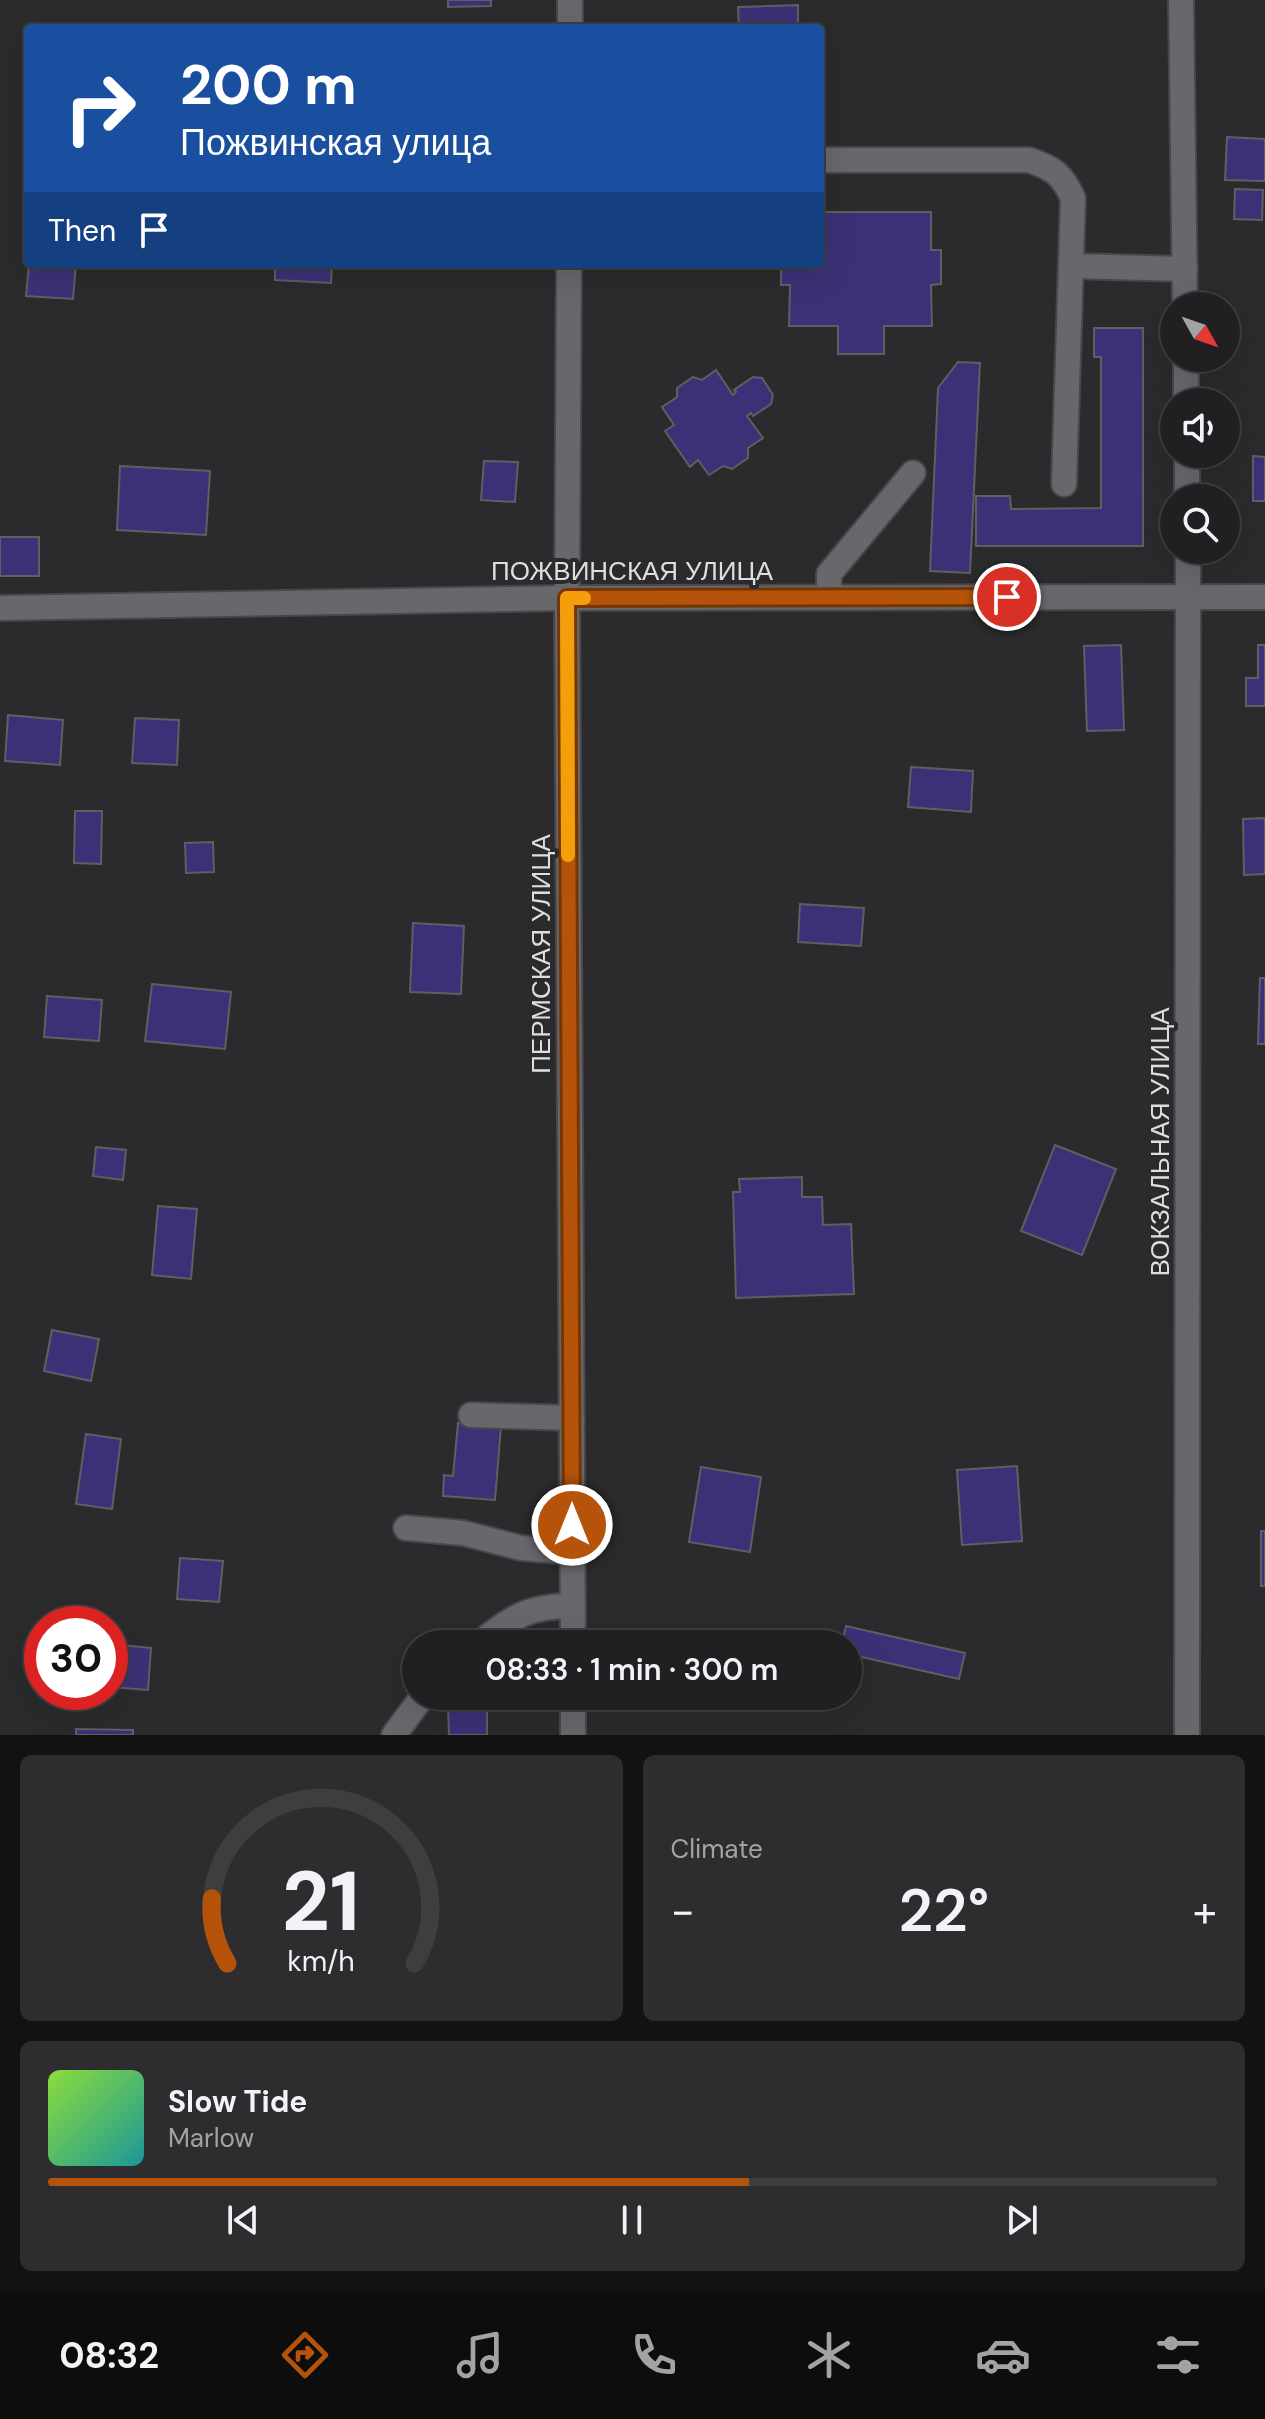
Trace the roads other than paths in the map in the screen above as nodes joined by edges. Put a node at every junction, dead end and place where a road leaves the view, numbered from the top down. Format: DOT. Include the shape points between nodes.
graph roads {
  1 [pos="570,0"];
  2 [pos="1181,0"];
  3 [pos="570,24"];
  4 [pos="824,160"];
  5 [pos="1071,266"];
  6 [pos="569,268"];
  7 [pos="1185,269"];
  8 [pos="1185,292"];
  9 [pos="913,473"];
  10 [pos="1064,484"];
  11 [pos="1188,564"];
  12 [pos="1188,596"];
  13 [pos="829,597"];
  14 [pos="1265,597"];
  15 [pos="567,598"];
  16 [pos="0,608"];
  17 [pos="471,1415"];
  18 [pos="572,1418"];
  19 [pos="406,1528"];
  20 [pos="572,1552"];
  21 [pos="573,1606"];
  22 [pos="496,1630"];
  23 [pos="573,1630"];
  24 [pos="413,1710"];
  25 [pos="573,1710"];
  26 [pos="394,1735"];
  27 [pos="573,1735"];
  28 [pos="1187,1735"];
  1 -- 3 [label="street"];
  2 -- 7 [label="street"];
  4 -- 5 [label="street" via="1029,160 1049,166 1073,198"];
  5 -- 7 [label="street"];
  5 -- 10 [label="street"];
  6 -- 15 [label="street, ПЕРМСКАЯ УЛИЦА"];
  7 -- 8 [label="street"];
  9 -- 13 [label="street" via="829,574"];
  11 -- 12 [label="street, ВОКЗАЛЬНАЯ УЛИЦА"];
  12 -- 13 [label="street, ПОЖВИНСКАЯ УЛИЦА"];
  12 -- 14 [label="street, ПОЖВИНСКАЯ УЛИЦА"];
  12 -- 28 [label="street, ВОКЗАЛЬНАЯ УЛИЦА"];
  13 -- 15 [label="street, ПОЖВИНСКАЯ УЛИЦА"];
  15 -- 16 [label="street, ПОЖВИНСКАЯ УЛИЦА"];
  15 -- 18 [label="street, ПЕРМСКАЯ УЛИЦА"];
  17 -- 18 [label="street"];
  18 -- 20 [label="street, ПЕРМСКАЯ УЛИЦА"];
  19 -- 20 [label="street"];
  20 -- 21 [label="street, ПЕРМСКАЯ УЛИЦА"];
  21 -- 22 [label="street" via="517,1614"];
  21 -- 23 [label="street, ПЕРМСКАЯ УЛИЦА"];
  24 -- 26 [label="street"];
  25 -- 27 [label="street"];
}
